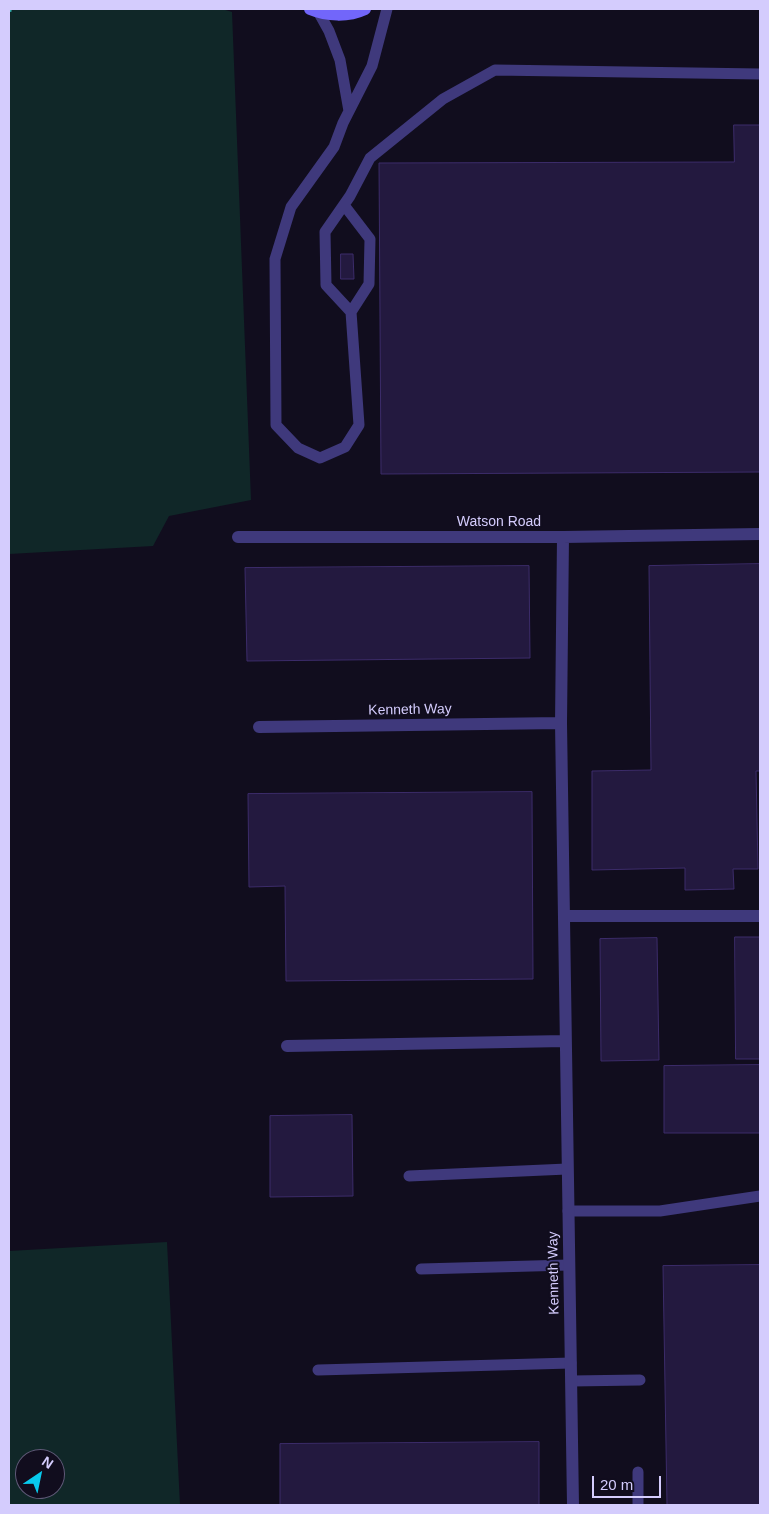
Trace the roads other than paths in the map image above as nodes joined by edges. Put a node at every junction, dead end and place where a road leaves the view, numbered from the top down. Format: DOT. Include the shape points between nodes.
graph roads {
  1 [pos="365,9"];
  2 [pos="387,9"];
  3 [pos="315,11"];
  4 [pos="760,74"];
  5 [pos="349,111"];
  6 [pos="344,205"];
  7 [pos="351,312"];
  8 [pos="760,534"];
  9 [pos="238,537"];
  10 [pos="563,537"];
  11 [pos="561,723"];
  12 [pos="258,727"];
  13 [pos="566,916"];
  14 [pos="760,916"];
  15 [pos="565,1041"];
  16 [pos="288,1046"];
  17 [pos="567,1169"];
  18 [pos="409,1176"];
  19 [pos="760,1196"];
  20 [pos="568,1211"];
  21 [pos="569,1265"];
  22 [pos="421,1269"];
  23 [pos="571,1363"];
  24 [pos="318,1370"];
  25 [pos="640,1380"];
  26 [pos="571,1381"];
  27 [pos="638,1472"];
  28 [pos="573,1505"];
  29 [pos="638,1505"];
  1 -- 3 [label="street" via="339,15"];
  2 -- 5 [label="lane" via="372,66"];
  3 -- 5 [label="lane" via="329,31 340,60"];
  4 -- 6 [label="lane" via="495,70 443,99 370,158"];
  5 -- 7 [label="lane" via="334,147 291,207 275,259 276,425 298,448 320,458 345,447 359,425"];
  6 -- 7 [label="lane" via="370,239 369,284"];
  6 -- 7 [label="lane" via="325,232 326,285"];
  8 -- 10 [label="street, Watson Road"];
  9 -- 10 [label="street, Watson Road"];
  10 -- 11 [label="street, Kenneth Way"];
  11 -- 12 [label="street, Kenneth Way"];
  11 -- 13 [label="street, Kenneth Way"];
  13 -- 14 [label="street"];
  13 -- 15 [label="street, Kenneth Way"];
  15 -- 16 [label="street"];
  15 -- 17 [label="street, Kenneth Way"];
  17 -- 18 [label="lane"];
  17 -- 20 [label="street, Kenneth Way"];
  19 -- 20 [label="lane" via="660,1210"];
  20 -- 21 [label="street, Kenneth Way"];
  21 -- 22 [label="lane"];
  21 -- 23 [label="street, Kenneth Way"];
  23 -- 24 [label="lane"];
  23 -- 26 [label="street, Kenneth Way"];
  25 -- 26 [label="lane"];
  26 -- 28 [label="street, Kenneth Way"];
  27 -- 29 [label="lane"];
}
